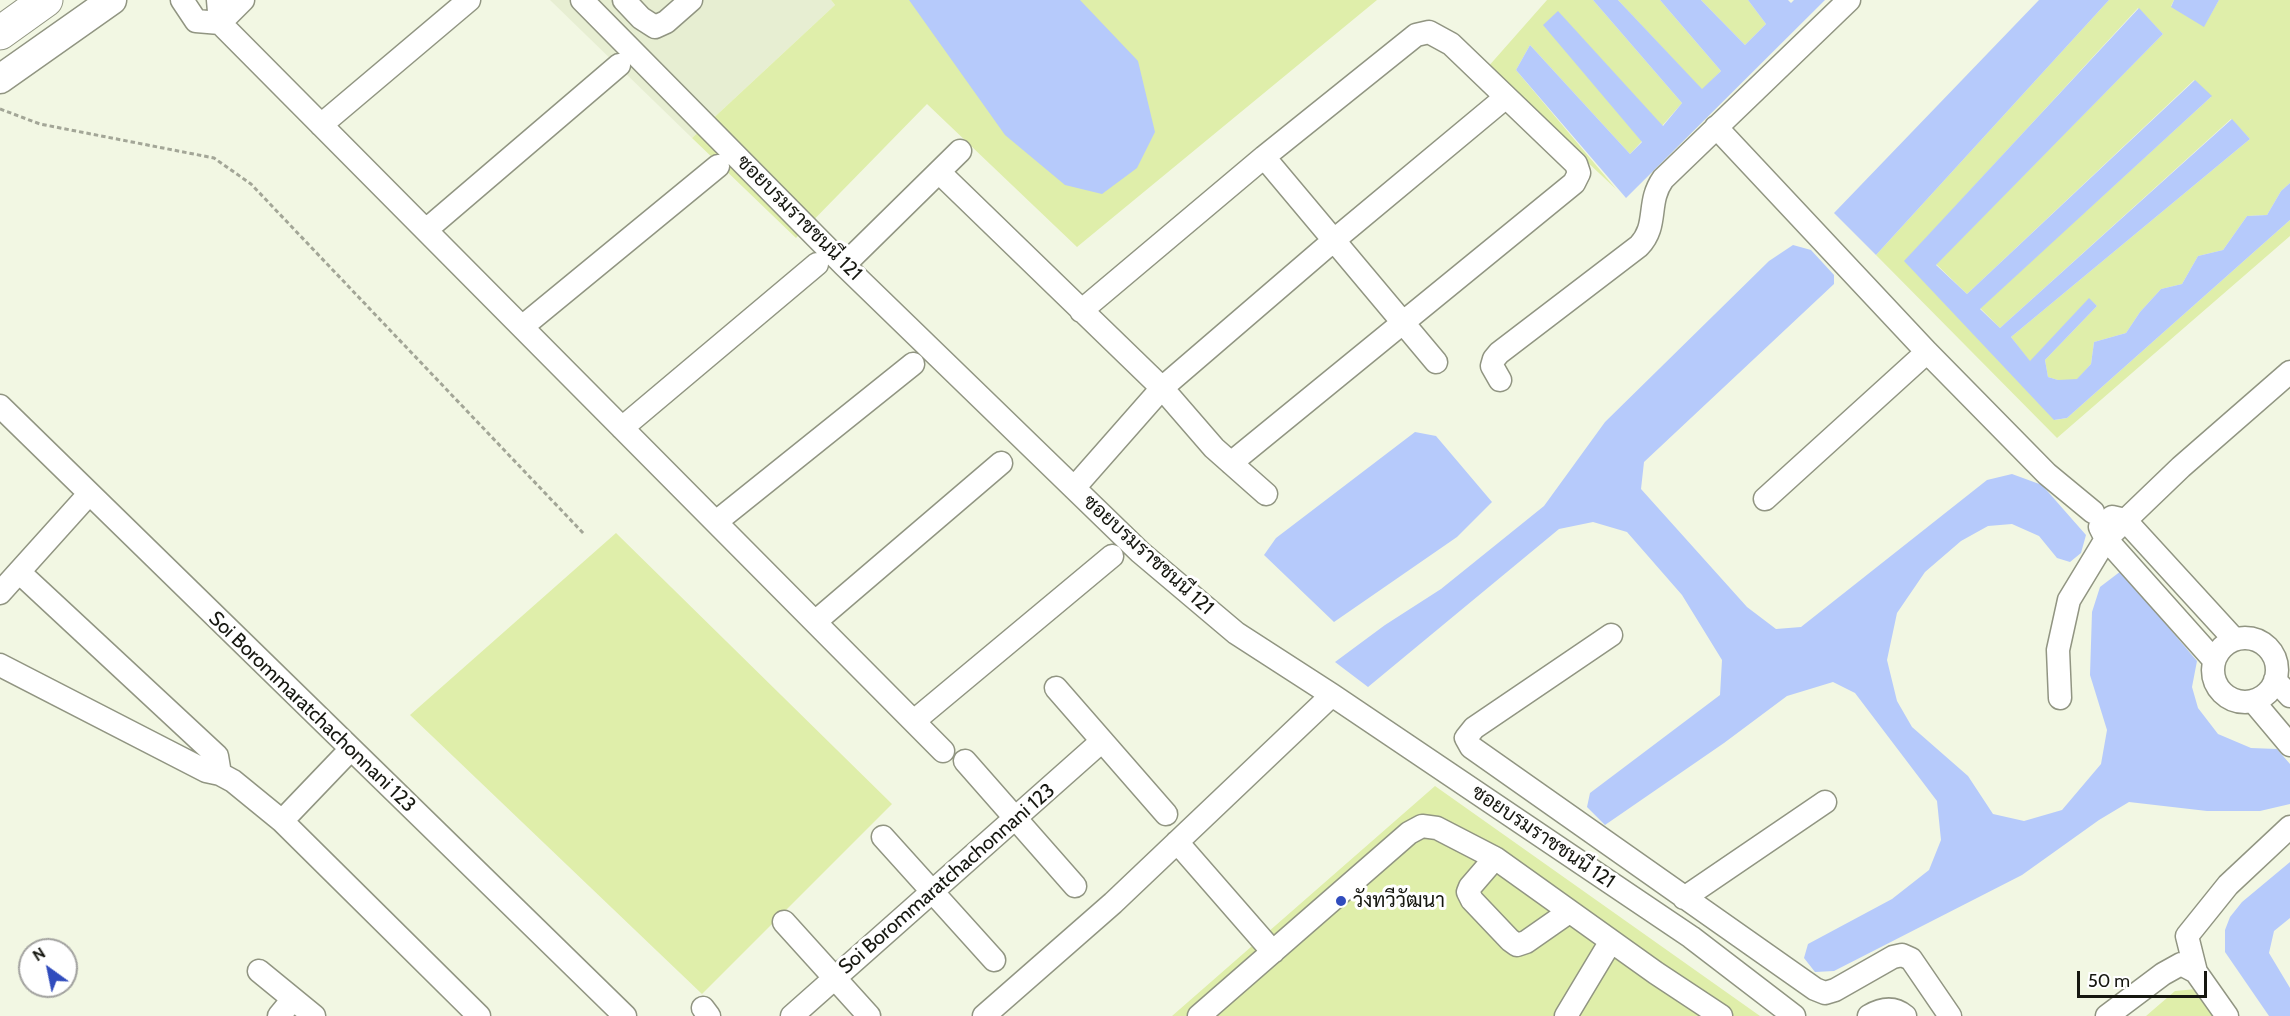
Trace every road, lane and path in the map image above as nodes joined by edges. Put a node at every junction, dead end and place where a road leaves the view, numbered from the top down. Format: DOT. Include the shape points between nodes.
graph roads {
  1 [pos="46,0"];
  2 [pos="112,0"];
  3 [pos="182,0"];
  4 [pos="218,0"];
  5 [pos="243,0"];
  6 [pos="469,0"];
  7 [pos="582,0"];
  8 [pos="624,0"];
  9 [pos="691,0"];
  10 [pos="1849,0"];
  11 [pos="220,23"];
  12 [pos="0,33"];
  13 [pos="619,65"];
  14 [pos="0,79"];
  15 [pos="1506,97"];
  16 [pos="0,109"];
  17 [pos="321,125"];
  18 [pos="1716,127"];
  19 [pos="960,151"];
  20 [pos="1264,157"];
  21 [pos="718,166"];
  22 [pos="940,173"];
  23 [pos="426,230"];
  24 [pos="1334,241"];
  25 [pos="817,264"];
  26 [pos="844,265"];
  27 [pos="1081,311"];
  28 [pos="1403,321"];
  29 [pos="522,327"];
  30 [pos="1927,352"];
  31 [pos="1436,362"];
  32 [pos="913,364"];
  33 [pos="2290,372"];
  34 [pos="1500,380"];
  35 [pos="1162,388"];
  36 [pos="0,406"];
  37 [pos="622,428"];
  38 [pos="1001,463"];
  39 [pos="1231,463"];
  40 [pos="1074,488"];
  41 [pos="89,494"];
  42 [pos="1266,494"];
  43 [pos="1765,499"];
  44 [pos="2093,512"];
  45 [pos="2125,520"];
  46 [pos="716,522"];
  47 [pos="584,534"];
  48 [pos="2106,539"];
  49 [pos="1112,556"];
  50 [pos="19,572"];
  51 [pos="0,593"];
  52 [pos="815,622"];
  53 [pos="1611,635"];
  54 [pos="2234,639"];
  55 [pos="2281,646"];
  56 [pos="2214,660"];
  57 [pos="0,665"];
  58 [pos="1056,688"];
  59 [pos="2283,688"];
  60 [pos="1332,695"];
  61 [pos="2060,698"];
  62 [pos="2253,701"];
  63 [pos="914,721"];
  64 [pos="1102,741"];
  65 [pos="2290,744"];
  66 [pos="350,750"];
  67 [pos="943,751"];
  68 [pos="965,761"];
  69 [pos="220,774"];
  70 [pos="1824,802"];
  71 [pos="1166,814"];
  72 [pos="282,820"];
  73 [pos="1016,820"];
  74 [pos="2290,827"];
  75 [pos="883,837"];
  76 [pos="1177,842"];
  77 [pos="1495,858"];
  78 [pos="1075,886"];
  79 [pos="933,892"];
  80 [pos="1684,898"];
  81 [pos="1569,912"];
  82 [pos="784,922"];
  83 [pos="1611,941"];
  84 [pos="1273,952"];
  85 [pos="994,960"];
  86 [pos="259,971"];
  87 [pos="2196,972"];
  88 [pos="834,978"];
  89 [pos="293,999"];
  90 [pos="615,1013"];
  91 [pos="279,1016"];
  92 [pos="314,1016"];
  93 [pos="479,1016"];
  94 [pos="792,1016"];
  95 [pos="869,1016"];
  96 [pos="984,1016"];
  97 [pos="1199,1016"];
  98 [pos="1566,1016"];
  99 [pos="1721,1016"];
  100 [pos="1794,1016"];
  101 [pos="1869,1016"];
  102 [pos="1905,1016"];
  103 [pos="1950,1016"];
  104 [pos="2107,1016"];
  105 [pos="2227,1016"];
  1 -- 12 [label="highway"];
  2 -- 14 [label="main road"];
  3 -- 11 [label="street" via="196,21"];
  4 -- 11 [label="street"];
  5 -- 11 [label="street"];
  6 -- 17 [label="street"];
  7 -- 26 [label="street, ซอยบรมราชชนนี 121"];
  8 -- 9 [label="street" via="655,27"];
  10 -- 18 [label="street"];
  11 -- 17 [label="street"];
  13 -- 23 [label="street"];
  15 -- 20 [label="street" via="1452,44 1430,33 1416,34"];
  15 -- 24 [label="street"];
  15 -- 28 [label="street" via="1576,164 1579,172 1574,183"];
  16 -- 47 [label="path" via="40,124 214,158 251,184"];
  17 -- 23 [label="street"];
  18 -- 30 [label="street"];
  18 -- 34 [label="street" via="1656,189 1648,237 1499,353 1492,366"];
  19 -- 22 [label="street"];
  20 -- 24 [label="street"];
  20 -- 27 [label="street"];
  21 -- 29 [label="street"];
  22 -- 26 [label="street"];
  22 -- 27 [label="street"];
  23 -- 29 [label="street"];
  24 -- 28 [label="street"];
  24 -- 35 [label="street"];
  25 -- 37 [label="street"];
  26 -- 40 [label="street, ซอยบรมราชชนนี 121"];
  27 -- 35 [label="street"];
  28 -- 31 [label="street"];
  28 -- 39 [label="street"];
  29 -- 37 [label="street"];
  30 -- 43 [label="street"];
  30 -- 44 [label="street" via="2047,474"];
  32 -- 46 [label="street"];
  33 -- 45 [label="street"];
  35 -- 39 [label="street"];
  35 -- 40 [label="street"];
  36 -- 41 [label="street, Soi Borommaratchachonnani 123"];
  37 -- 46 [label="street"];
  38 -- 52 [label="street"];
  39 -- 42 [label="street"];
  40 -- 60 [label="street, ซอยบรมราชชนนี 121" via="1140,552 1236,633"];
  41 -- 50 [label="street"];
  41 -- 66 [label="street, Soi Borommaratchachonnani 123"];
  44 -- 45 [label="street"];
  44 -- 48 [label="street"];
  45 -- 48 [label="street"];
  45 -- 54 [label="street"];
  46 -- 52 [label="street"];
  48 -- 56 [label="street"];
  48 -- 61 [label="street" via="2069,600 2058,650"];
  49 -- 63 [label="street"];
  50 -- 51 [label="street"];
  50 -- 69 [label="street" via="218,756"];
  52 -- 63 [label="street"];
  53 -- 80 [label="street" via="1474,728 1466,738 1471,747"];
  54 -- 55 [label="street" via="2252,638"];
  54 -- 56 [label="street" via="2218,651"];
  55 -- 59 [label="street" via="2277,671"];
  56 -- 62 [label="street" via="2214,679 2225,695 2234,700"];
  57 -- 69 [label="street" via="206,771"];
  58 -- 64 [label="street"];
  59 -- 62 [label="street"];
  60 -- 76 [label="street"];
  60 -- 100 [label="street, ซอยบรมราชชนนี 121" via="1691,937"];
  62 -- 65 [label="street"];
  63 -- 67 [label="street"];
  64 -- 71 [label="street"];
  64 -- 73 [label="street, Soi Borommaratchachonnani 123"];
  66 -- 72 [label="street"];
  66 -- 90 [label="street, Soi Borommaratchachonnani 123"];
  68 -- 73 [label="street"];
  69 -- 72 [label="street"];
  70 -- 80 [label="street"];
  72 -- 93 [label="street"];
  73 -- 78 [label="street"];
  73 -- 79 [label="street, Soi Borommaratchachonnani 123"];
  74 -- 87 [label="street" via="2228,885 2187,936"];
  75 -- 79 [label="street"];
  76 -- 84 [label="street"];
  76 -- 96 [label="street"];
  77 -- 81 [label="street"];
  77 -- 81 [label="street" via="1468,892 1510,940 1517,945 1526,942"];
  77 -- 84 [label="street" via="1437,828 1422,826 1409,833"];
  79 -- 85 [label="street"];
  79 -- 88 [label="street, Soi Borommaratchachonnani 123"];
  80 -- 103 [label="street" via="1825,993 1902,955 1911,959"];
  81 -- 83 [label="street"];
  82 -- 88 [label="street"];
  83 -- 98 [label="street"];
  83 -- 99 [label="street"];
  84 -- 97 [label="street"];
  86 -- 89 [label="street"];
  87 -- 104 [label="street" via="2181,964"];
  87 -- 105 [label="street"];
  88 -- 94 [label="street, Soi Borommaratchachonnani 123"];
  88 -- 95 [label="street"];
  89 -- 91 [label="street"];
  89 -- 92 [label="street"];
  101 -- 102 [label="street" via="1881,1009 1899,1011"];
}
